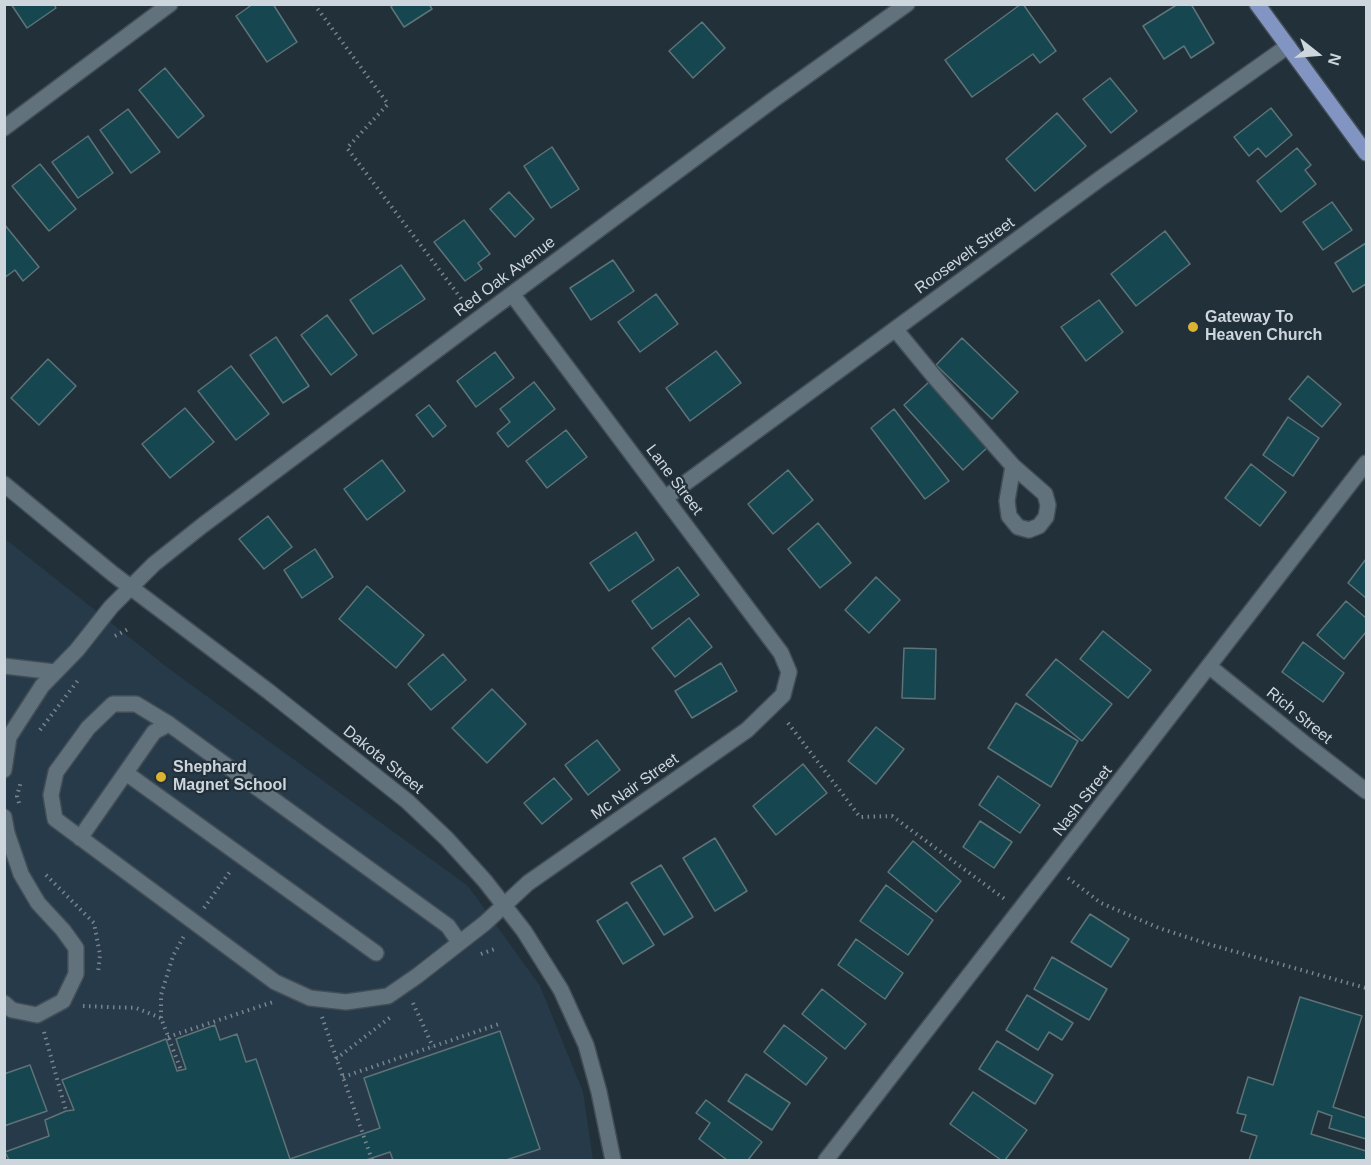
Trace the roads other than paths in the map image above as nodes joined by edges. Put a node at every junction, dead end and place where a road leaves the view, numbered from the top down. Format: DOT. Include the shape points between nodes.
graph roads {
  1 [pos="170,4"];
  2 [pos="907,4"];
  3 [pos="1257,4"];
  4 [pos="1288,46"];
  5 [pos="4,128"];
  6 [pos="1366,153"];
  7 [pos="512,294"];
  8 [pos="895,329"];
  9 [pos="1366,463"];
  10 [pos="1013,466"];
  11 [pos="4,484"];
  12 [pos="665,498"];
  13 [pos="130,587"];
  14 [pos="4,666"];
  15 [pos="1210,667"];
  16 [pos="56,672"];
  17 [pos="783,695"];
  18 [pos="169,724"];
  19 [pos="4,771"];
  20 [pos="126,773"];
  21 [pos="1366,791"];
  22 [pos="4,817"];
  23 [pos="80,838"];
  24 [pos="505,904"];
  25 [pos="459,942"];
  26 [pos="376,953"];
  27 [pos="4,1003"];
  28 [pos="613,1161"];
  29 [pos="826,1161"];
  1 -- 5 [label="street"];
  2 -- 7 [label="street, Red Oak Avenue"];
  3 -- 4 [label="main road"];
  4 -- 6 [label="main road"];
  4 -- 8 [label="street, Roosevelt Street"];
  7 -- 12 [label="street, Lane Street"];
  7 -- 13 [label="street, Red Oak Avenue" via="203,525"];
  8 -- 10 [label="street"];
  8 -- 12 [label="street, Roosevelt Street"];
  9 -- 15 [label="street, Nash Street"];
  11 -- 13 [label="street, Dakota Street"];
  12 -- 17 [label="street, Lane Street" via="781,653 789,672"];
  13 -- 16 [label="street, Red Oak Avenue"];
  13 -- 24 [label="street, Dakota Street" via="407,801 447,838"];
  14 -- 16 [label="street"];
  15 -- 21 [label="street, Rich Street"];
  15 -- 29 [label="street, Nash Street"];
  16 -- 19 [label="street, Red Oak Avenue" via="9,736"];
  17 -- 24 [label="street, Mc Nair Street" via="747,730 528,883"];
  18 -- 20 [label="street" via="154,732"];
  18 -- 23 [label="street, Mc Nair Street" via="136,704 112,704 88,728 56,772 51,795 55,819"];
  18 -- 25 [label="street, Mc Nair Street" via="448,926"];
  20 -- 23 [label="street"];
  20 -- 26 [label="street"];
  22 -- 27 [label="street" via="21,874 38,903 76,948 76,974 63,1002 37,1014 12,1010"];
  23 -- 25 [label="street, Mc Nair Street" via="275,982 310,998 346,1002 388,996"];
  24 -- 25 [label="street, Mc Nair Street"];
  24 -- 28 [label="street, Dakota Street" via="561,990 586,1045"];
}
